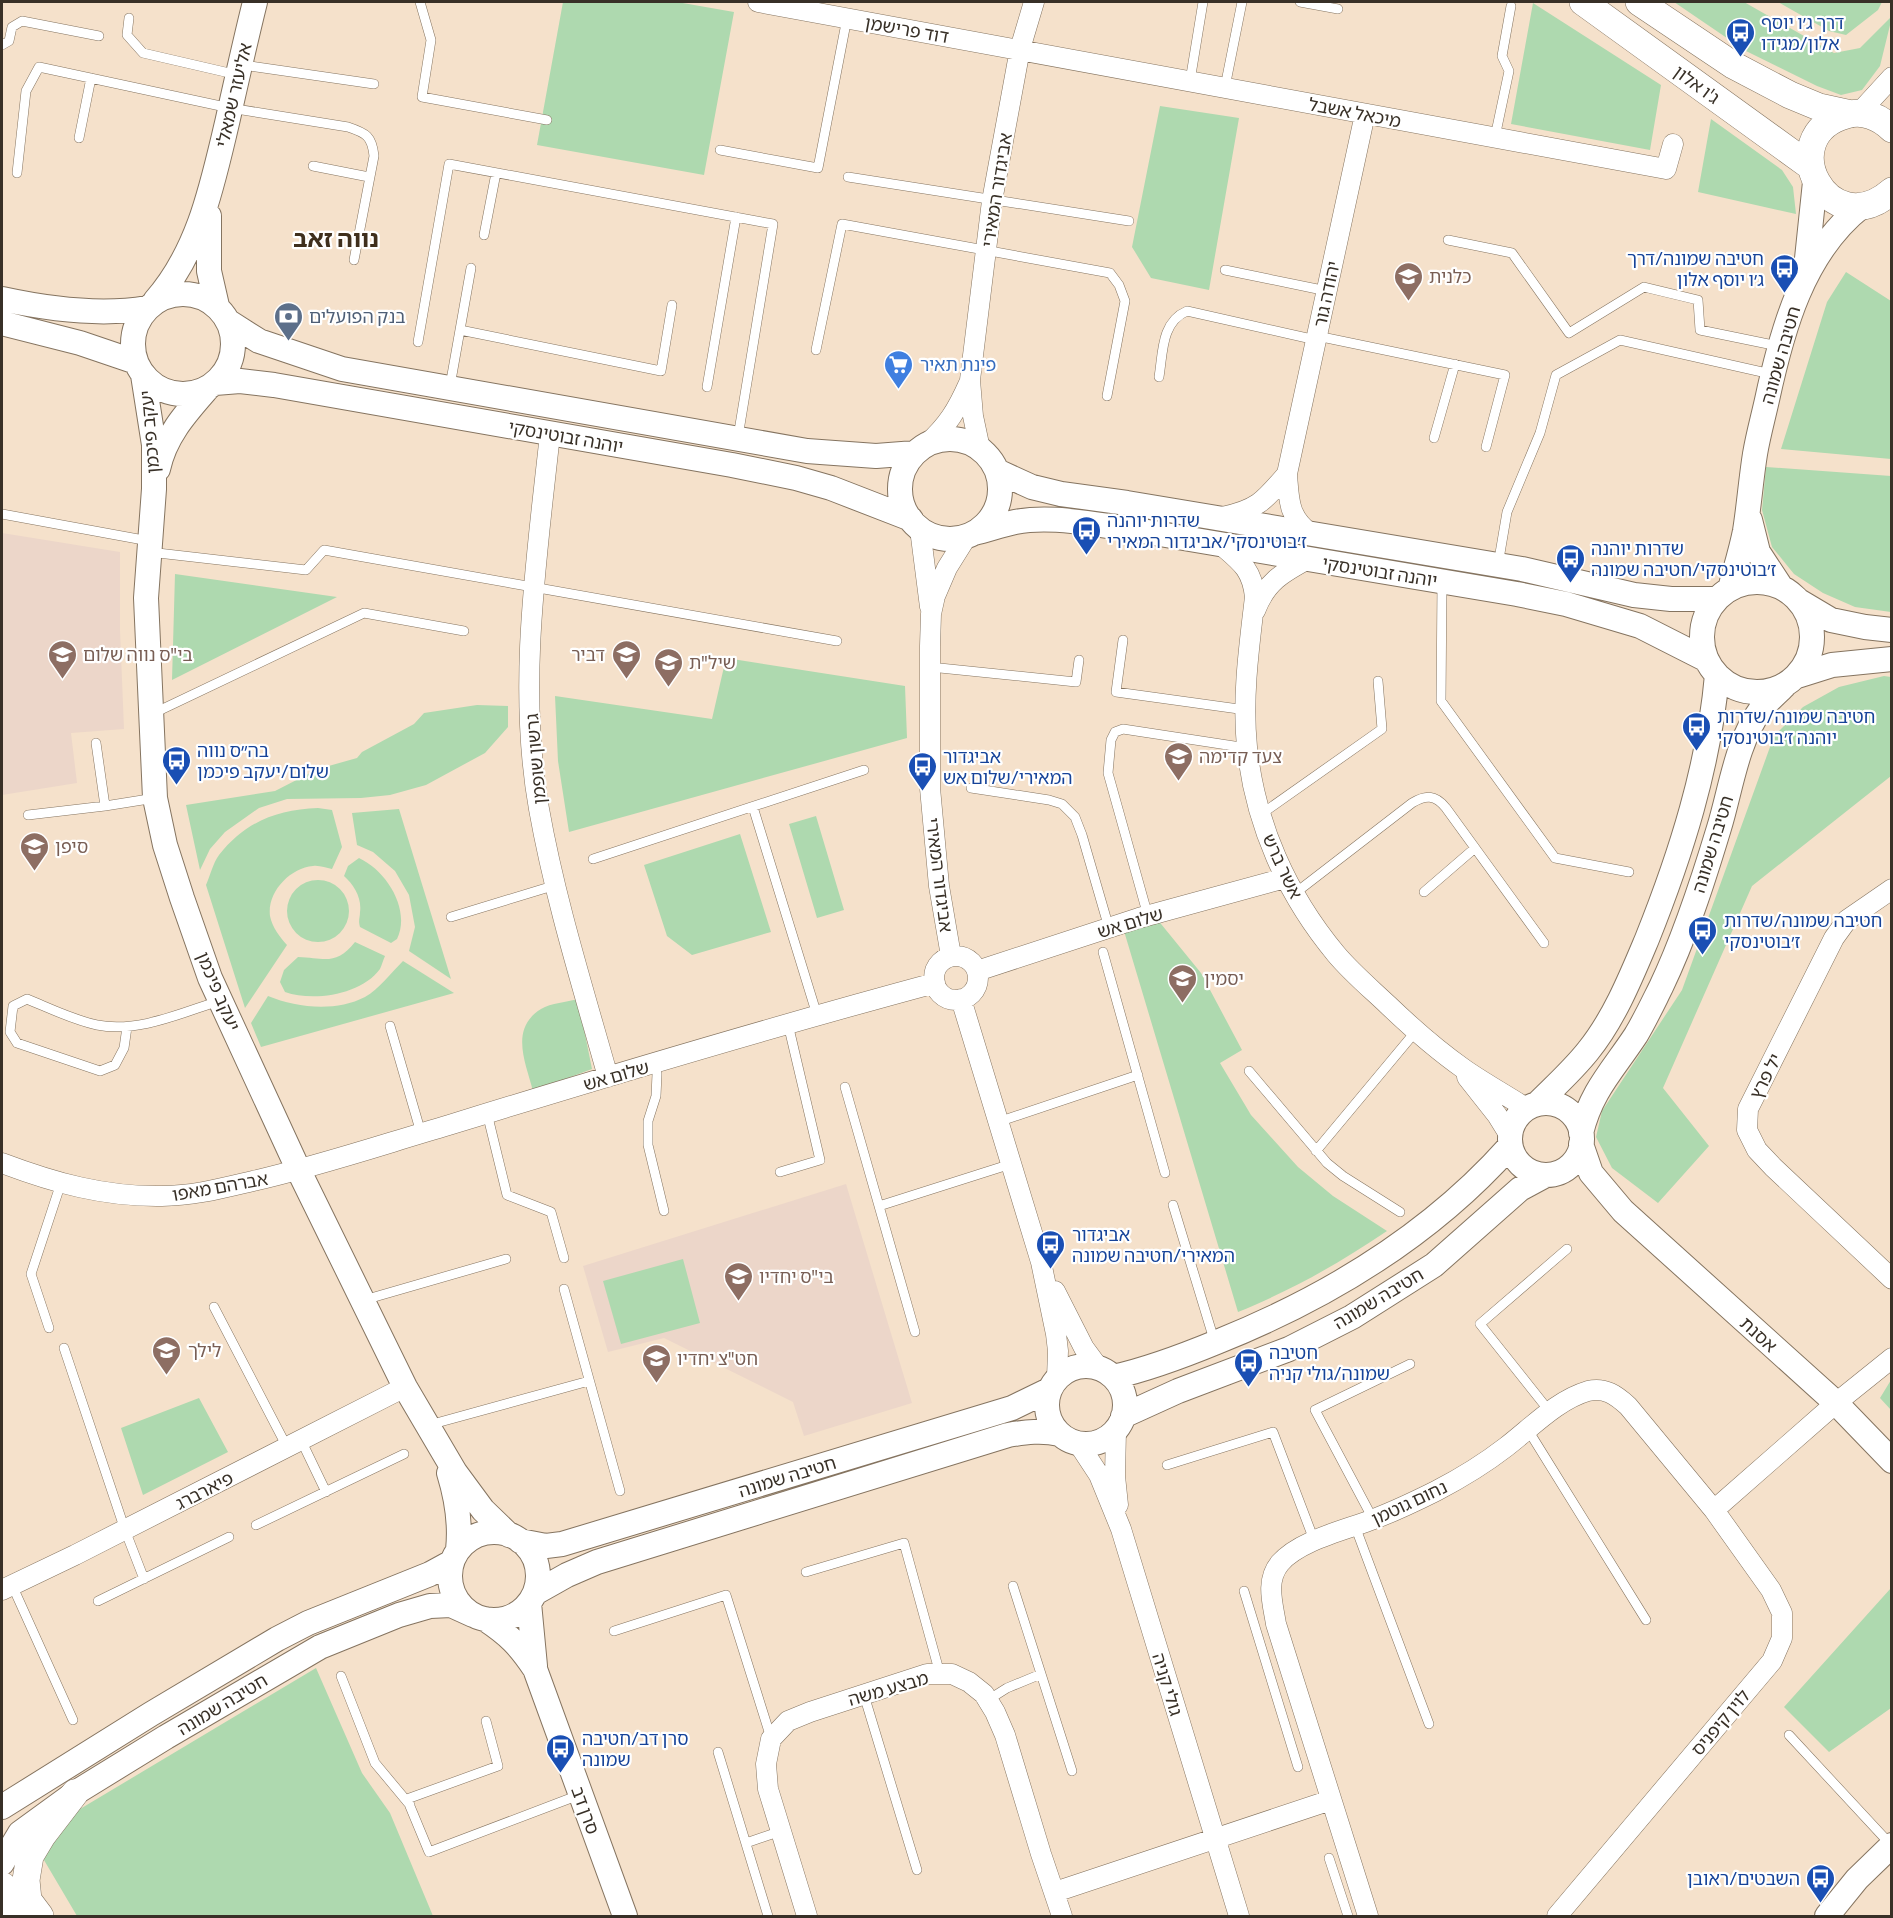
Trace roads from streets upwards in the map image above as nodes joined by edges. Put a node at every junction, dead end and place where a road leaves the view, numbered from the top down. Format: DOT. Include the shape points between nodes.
graph roads {
  1 [pos="255,2"];
  2 [pos="758,2"];
  3 [pos="1034,2"];
  4 [pos="1583,2"];
  5 [pos="1639,2"];
  6 [pos="828,8"];
  7 [pos="1020,49"];
  8 [pos="1892,77"];
  9 [pos="1855,113"];
  10 [pos="1365,114"];
  11 [pos="1892,129"];
  12 [pos="1673,144"];
  13 [pos="1813,174"];
  14 [pos="212,188"];
  15 [pos="1892,191"];
  16 [pos="1874,208"];
  17 [pos="1803,285"];
  18 [pos="2,300"];
  19 [pos="151,305"];
  20 [pos="223,314"];
  21 [pos="2,323"];
  22 [pos="140,369"];
  23 [pos="970,380"];
  24 [pos="211,386"];
  25 [pos="550,434"];
  26 [pos="920,449"];
  27 [pos="980,449"];
  28 [pos="997,471"];
  29 [pos="1287,474"];
  30 [pos="154,489"];
  31 [pos="1748,498"];
  32 [pos="1215,518"];
  33 [pos="915,524"];
  34 [pos="1311,534"];
  35 [pos="970,535"];
  36 [pos="1220,544"];
  37 [pos="1308,559"];
  38 [pos="1724,594"];
  39 [pos="1790,594"];
  40 [pos="931,614"];
  41 [pos="1252,620"];
  42 [pos="1892,630"];
  43 [pos="1892,659"];
  44 [pos="1712,667"];
  45 [pos="1791,681"];
  46 [pos="1289,886"];
  47 [pos="1892,889"];
  48 [pos="951,957"];
  49 [pos="977,971"];
  50 [pos="935,983"];
  51 [pos="961,999"];
  52 [pos="1446,1056"];
  53 [pos="608,1077"];
  54 [pos="1532,1106"];
  55 [pos="1581,1139"];
  56 [pos="1510,1141"];
  57 [pos="2,1163"];
  58 [pos="299,1170"];
  59 [pos="1551,1174"];
  60 [pos="1623,1211"];
  61 [pos="1041,1262"];
  62 [pos="1892,1279"];
  63 [pos="1892,1358"];
  64 [pos="1106,1372"];
  65 [pos="1053,1384"];
  66 [pos="405,1387"];
  67 [pos="1836,1403"];
  68 [pos="1120,1423"];
  69 [pos="1069,1438"];
  70 [pos="443,1453"];
  71 [pos="1892,1461"];
  72 [pos="1714,1510"];
  73 [pos="1121,1529"];
  74 [pos="514,1538"];
  75 [pos="455,1556"];
  76 [pos="7,1588"];
  77 [pos="532,1598"];
  78 [pos="478,1617"];
  79 [pos="535,1669"];
  80 [pos="75,1793"];
  81 [pos="1331,1800"];
  82 [pos="2,1807"];
  83 [pos="1216,1839"];
  84 [pos="1891,1845"];
  85 [pos="2,1878"];
  86 [pos="1055,1892"];
  87 [pos="15,1917"];
  88 [pos="40,1917"];
  89 [pos="625,1917"];
  90 [pos="807,1917"];
  91 [pos="1062,1917"];
  92 [pos="1239,1917"];
  93 [pos="1368,1917"];
  94 [pos="1557,1917"];
  95 [pos="1827,1917"];
  1 -- 14 [label="street, אליעזר שמאלי"];
  2 -- 6 [label="street, דוד פרישמן"];
  3 -- 7 [label="street, אביגדור המאירי"];
  4 -- 13 [label="main road, ג'ו אלון"];
  5 -- 9 [label="main road, ג'ו אלון" via="1733,65 1790,95 1819,107"];
  6 -- 7 [label="street, דוד פרישמן" via="846,18"];
  7 -- 10 [label="street, מיכאל אשבל"];
  7 -- 23 [label="street, אביגדור המאירי" via="992,201"];
  8 -- 9 [label="street"];
  9 -- 11 [label="main road, ג'ו אלון" via="1881,120"];
  9 -- 13 [label="main road" via="1837,118 1816,137 1811,151"];
  10 -- 12 [label="street, מיכאל אשבל" via="1666,169"];
  10 -- 29 [label="street, יהודה גור"];
  13 -- 16 [label="main road, ג'ו אלון" via="1824,193 1835,201"];
  13 -- 17 [label="street, חטיבה שמונה"];
  14 -- 19 [label="street, אליעזר שמאלי" via="195,238 168,287"];
  14 -- 20 [label="street, אליעזר שמאלי" via="209,271"];
  15 -- 16 [label="main road"];
  16 -- 17 [label="street, חטיבה שמונה" via="1846,219 1812,264"];
  17 -- 31 [label="street, חטיבה שמונה" via="1772,374"];
  18 -- 19 [label="street" via="72,310 130,311"];
  19 -- 20 [label="street" via="174,294 194,294 206,298"];
  19 -- 22 [label="street" via="138,320 134,333 133,348"];
  20 -- 24 [label="street" via="234,338 233,355 226,371"];
  20 -- 26 [label="street, יוהנה זבוטינסקי" via="259,341 342,369 807,451 876,456"];
  21 -- 22 [label="street" via="80,343"];
  22 -- 24 [label="street" via="153,385 166,392 194,394"];
  22 -- 30 [label="street, יעקב פיכמן" via="154,445"];
  23 -- 26 [label="street, אביגדור המאירי" via="954,416"];
  23 -- 27 [label="street, אביגדור המאירי"];
  24 -- 25 [label="street, יוהנה זבוטינסקי" via="240,381 274,385"];
  24 -- 30 [label="street, יעקב פיכמן" via="172,432 161,456"];
  25 -- 33 [label="street, יוהנה זבוטינסקי" via="796,478 831,488"];
  25 -- 53 [label="street, גרשון שופמן" via="533,587 531,740 538,807"];
  26 -- 27 [label="street" via="939,440 954,439"];
  26 -- 33 [label="street" via="906,465 901,486 903,507"];
  27 -- 28 [label="street"];
  28 -- 32 [label="street, יוהנה זבוטינסקי" via="1061,494"];
  28 -- 35 [label="street" via="997,507 985,525"];
  29 -- 32 [label="street, יהודה גור" via="1261,503 1241,513"];
  29 -- 34 [label="street, יהודה גור" via="1292,512 1300,526"];
  30 -- 58 [label="street, יעקב פיכמן" via="146,598 155,798 165,845 210,978"];
  31 -- 38 [label="street, חטיבה שמונה" via="1744,531"];
  31 -- 39 [label="street, חטיבה שמונה" via="1758,552"];
  32 -- 34 [label="street, יוהנה זבוטינסקי"];
  33 -- 35 [label="street" via="942,538"];
  33 -- 40 [label="street, אביגדור המאירי"];
  34 -- 38 [label="street, יוהנה זבוטינסקי" via="1562,577 1634,595 1671,599"];
  35 -- 36 [label="street, יוהנה זבוטינסקי" via="1016,522 1047,519"];
  35 -- 40 [label="street, אביגדור המאירי" via="941,580"];
  36 -- 37 [label="street, יוהנה זבוטינסקי"];
  36 -- 41 [label="street, אשר ברש" via="1241,562 1253,582"];
  37 -- 41 [label="street, אשר ברש" via="1272,582"];
  37 -- 44 [label="street, יוהנה זבוטינסקי" via="1517,594 1612,616 1671,640"];
  38 -- 39 [label="street" via="1746,583 1764,582"];
  38 -- 44 [label="street" via="1708,612 1702,628 1702,644"];
  39 -- 42 [label="street" via="1831,620"];
  39 -- 45 [label="street" via="1808,615 1812,631 1807,663"];
  40 -- 48 [label="street, אביגדור המאירי" via="931,798 939,886"];
  41 -- 46 [label="street, אשר ברש" via="1246,690 1247,748 1260,815"];
  43 -- 45 [label="street" via="1832,665"];
  44 -- 45 [label="street" via="1731,686 1748,692 1767,692"];
  44 -- 54 [label="street, חטיבה שמונה" via="1709,734 1690,816 1633,972 1588,1051"];
  45 -- 55 [label="street, חטיבה שמונה" via="1762,708 1750,727 1702,883 1662,985 1636,1034 1595,1094 1586,1112"];
  46 -- 49 [label="street, שלום אש" via="1148,916"];
  46 -- 52 [label="street, אשר ברש" via="1336,954"];
  47 -- 62 [label="street, יל פרץ" via="1847,921 1834,938 1748,1109 1747,1130 1757,1150 1773,1167"];
  48 -- 49 [label="street" via="969,960"];
  48 -- 50 [label="street" via="937,967"];
  49 -- 51 [label="street" via="976,988"];
  50 -- 51 [label="street" via="945,997"];
  50 -- 53 [label="street, שלום אש"];
  51 -- 61 [label="street"];
  52 -- 54 [label="street, אשר ברש"];
  52 -- 56 [label="street, אשר ברש" via="1488,1103"];
  53 -- 58 [label="street, שלום אש"];
  54 -- 55 [label="street" via="1547,1102 1565,1109 1578,1124"];
  54 -- 56 [label="street" via="1515,1120"];
  55 -- 59 [label="street" via="1573,1162"];
  55 -- 60 [label="street, אסנת" via="1591,1173"];
  56 -- 59 [label="street" via="1514,1155 1527,1170"];
  56 -- 64 [label="street, חטיבה שמונה" via="1478,1179 1412,1237 1375,1263 1286,1312 1215,1343 1155,1366"];
  57 -- 58 [label="street, אברהם מאפו" via="84,1190 130,1196 201,1193"];
  58 -- 66 [label="street, יעקב פיכמן"];
  59 -- 60 [label="street, אסנת" via="1591,1190"];
  59 -- 68 [label="street, חטיבה שמונה" via="1520,1190 1434,1264 1352,1317 1289,1349 1178,1391"];
  60 -- 67 [label="street, אסנת"];
  61 -- 64 [label="street" via="1068,1319"];
  61 -- 65 [label="street" via="1058,1352"];
  63 -- 67 [label="street"];
  64 -- 65 [label="street" via="1080,1366"];
  64 -- 68 [label="street" via="1124,1395"];
  65 -- 69 [label="street" via="1047,1409 1053,1426"];
  65 -- 74 [label="street, חטיבה שמונה" via="1012,1408 562,1544 546,1546"];
  66 -- 70 [label="street, יעקב פיכמן"];
  66 -- 76 [label="street, פיארברג"];
  67 -- 71 [label="street, אסנת"];
  67 -- 72 [label="street"];
  68 -- 69 [label="street" via="1099,1442 1089,1444"];
  68 -- 73 [label="street, גולי קניה" via="1115,1476"];
  69 -- 73 [label="street, גולי קניה" via="1099,1475"];
  69 -- 77 [label="street, חטיבה שמונה" via="1031,1431 996,1438 597,1562 567,1575"];
  70 -- 74 [label="street, יעקב פיכמן" via="483,1510"];
  70 -- 75 [label="street, יעקב פיכמן" via="461,1527"];
  72 -- 81 [label="street, נחום גוטמן" via="1628,1406 1615,1394 1599,1389 1566,1400 1473,1470 1418,1500 1314,1540 1292,1553 1279,1564 1271,1581 1271,1596 1276,1624"];
  72 -- 94 [label="street, לוין קיפניס" via="1771,1590 1782,1613 1782,1638 1772,1661"];
  73 -- 83 [label="street, גולי קניה"];
  74 -- 75 [label="street" via="486,1533 466,1542"];
  74 -- 77 [label="street" via="534,1559 538,1582"];
  75 -- 78 [label="street" via="450,1572 453,1592 457,1601"];
  75 -- 82 [label="street, חטיבה שמונה" via="430,1574 277,1639"];
  77 -- 78 [label="street" via="509,1618"];
  77 -- 79 [label="street, סרן דב"];
  78 -- 79 [label="street, סרן דב" via="505,1633"];
  78 -- 80 [label="street, חטיבה שמונה" via="451,1605 430,1606 320,1647"];
  79 -- 89 [label="street, סרן דב"];
  80 -- 85 [label="street, חטיבה שמונה" via="20,1833"];
  80 -- 88 [label="main road" via="30,1856 28,1900"];
  81 -- 83 [label="street"];
  81 -- 93 [label="street" via="1347,1881"];
  83 -- 86 [label="street"];
  83 -- 92 [label="street, גולי קניה"];
  84 -- 95 [label="street"];
  85 -- 87 [label="main road"];
  86 -- 90 [label="street, מבצע משה" via="1005,1735 988,1700 969,1682 952,1674 927,1674 788,1721 771,1738 766,1764 768,1789"];
  86 -- 91 [label="street, מבצע משה"];
}
